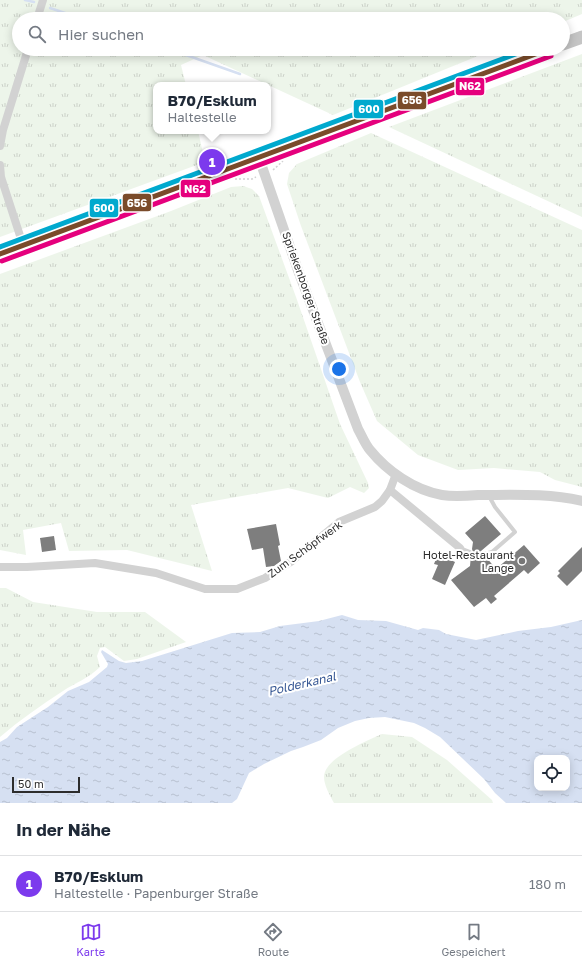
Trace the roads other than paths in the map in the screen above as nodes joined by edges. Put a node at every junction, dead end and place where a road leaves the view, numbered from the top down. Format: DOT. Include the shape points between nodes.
graph roads {
  1 [pos="43,0"];
  2 [pos="39,12"];
  3 [pos="582,37"];
  4 [pos="570,41"];
  5 [pos="26,56"];
  6 [pos="530,56"];
  7 [pos="0,146"];
  8 [pos="259,158"];
  9 [pos="0,165"];
  10 [pos="23,246"];
  11 [pos="0,254"];
  12 [pos="396,474"];
  13 [pos="390,490"];
  14 [pos="489,495"];
  15 [pos="582,501"];
  16 [pos="460,548"];
  17 [pos="470,552"];
  18 [pos="484,554"];
  19 [pos="0,567"];
  1 -- 2 [label="street"];
  3 -- 4 [label="main road"];
  5 -- 7 [label="street"];
  6 -- 8 [label="main road"];
  8 -- 10 [label="main road"];
  8 -- 12 [label="street, Spriekenborger Straße" via="358,429 369,449"];
  9 -- 10 [label="street" via="1,177"];
  10 -- 11 [label="main road"];
  12 -- 13 [label="street, Zum Schöpfwerk"];
  12 -- 14 [label="street, Spriekenborger Straße" via="433,493 452,496"];
  13 -- 16 [label="street"];
  13 -- 19 [label="street, Zum Schöpfwerk" via="375,507 339,522 292,561 265,578 237,589 205,589 156,573 95,563"];
  14 -- 15 [label="street, Spriekenborger Straße" via="542,495"];
  14 -- 18 [label="lane" via="515,532 492,552"];
  16 -- 17 [label="lane"];
}
